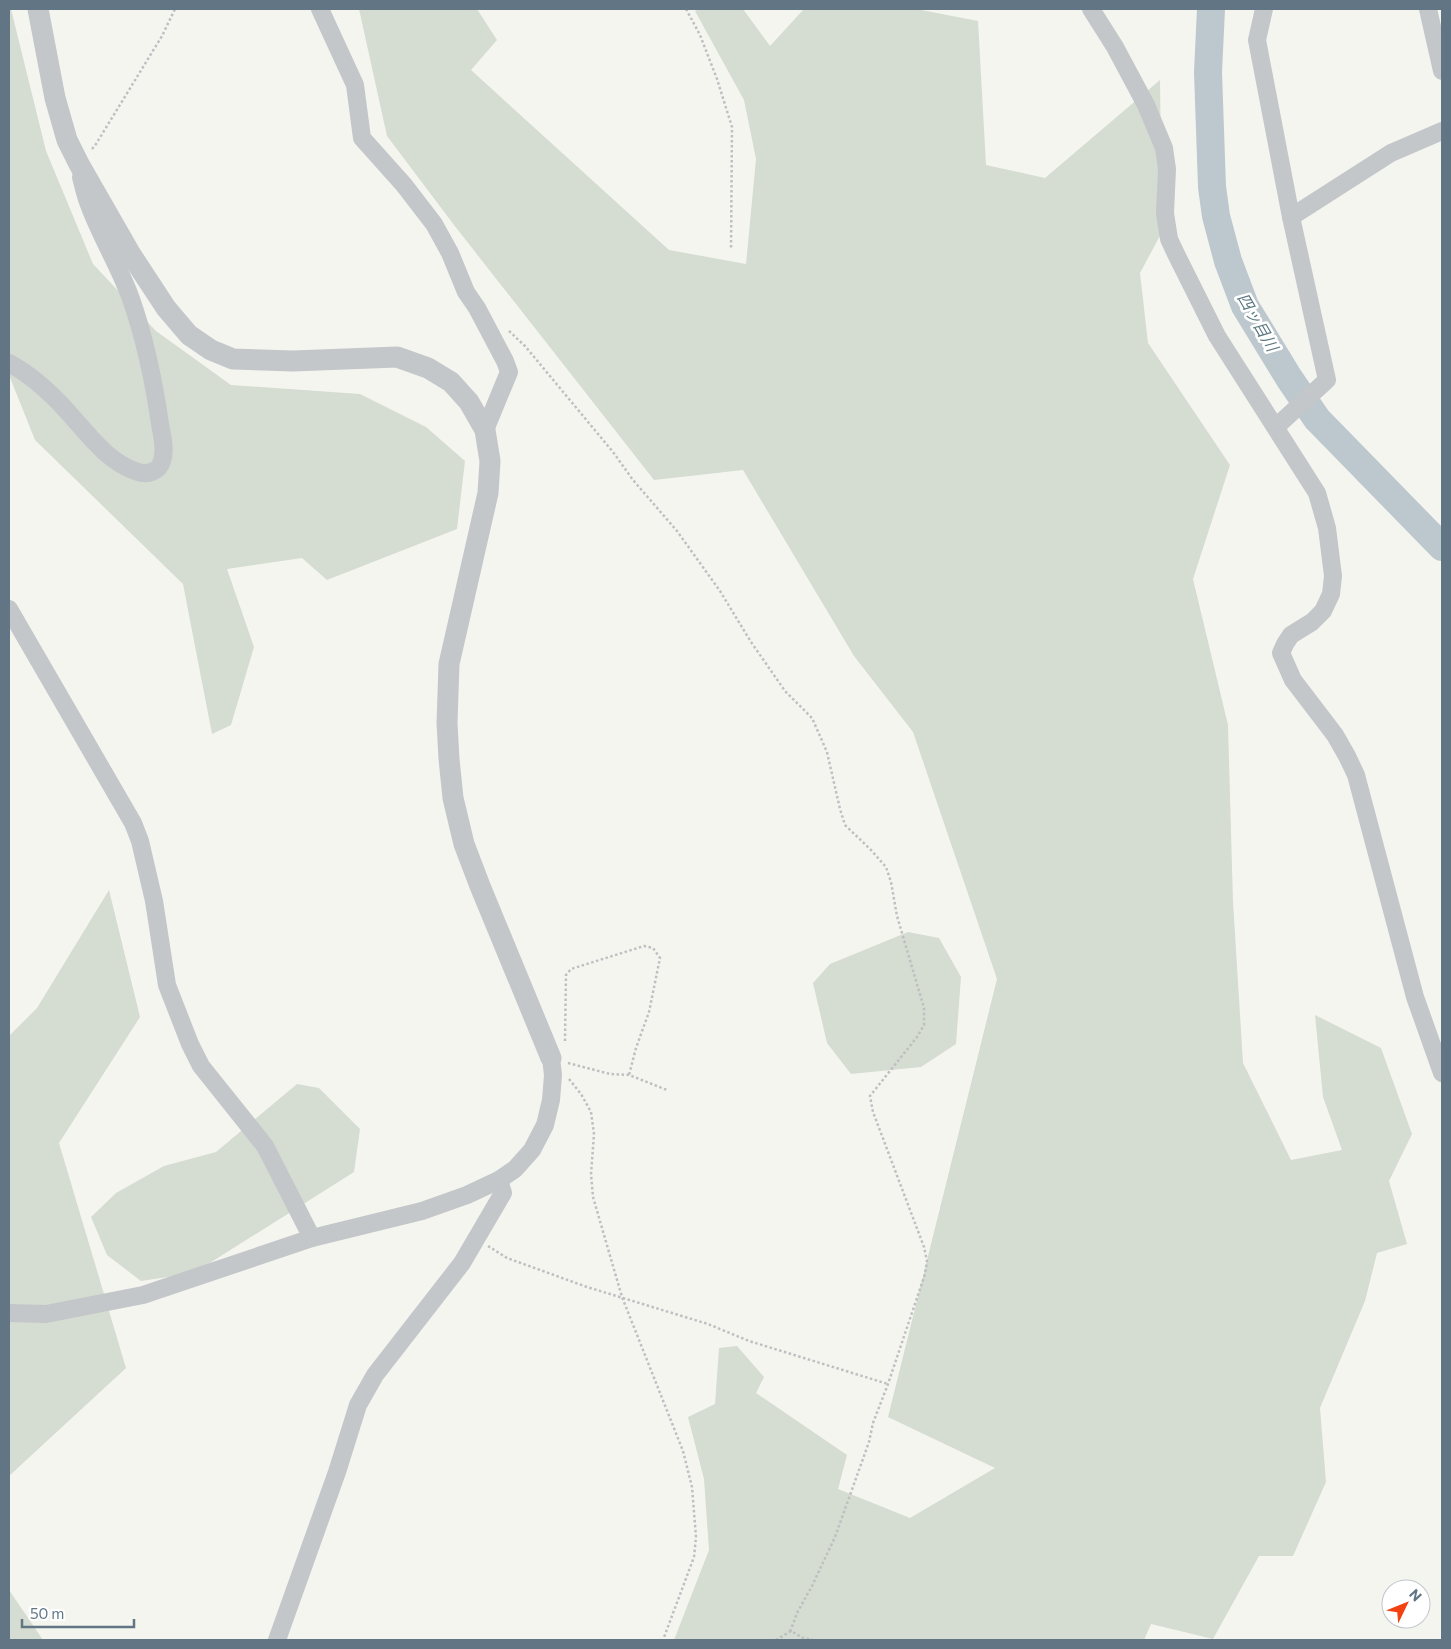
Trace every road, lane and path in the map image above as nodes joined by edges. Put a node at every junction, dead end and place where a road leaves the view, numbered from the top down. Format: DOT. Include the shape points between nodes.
graph roads {
  1 [pos="38,9"];
  2 [pos="175,9"];
  3 [pos="320,9"];
  4 [pos="686,9"];
  5 [pos="1091,9"];
  6 [pos="1264,9"];
  7 [pos="1428,9"];
  8 [pos="1442,71"];
  9 [pos="1442,131"];
  10 [pos="79,164"];
  11 [pos="1291,218"];
  12 [pos="731,250"];
  13 [pos="506,329"];
  14 [pos="9,363"];
  15 [pos="1276,427"];
  16 [pos="485,430"];
  17 [pos="9,609"];
  18 [pos="557,1062"];
  19 [pos="1442,1073"];
  20 [pos="629,1075"];
  21 [pos="667,1090"];
  22 [pos="499,1180"];
  23 [pos="312,1238"];
  24 [pos="477,1239"];
  25 [pos="622,1297"];
  26 [pos="9,1313"];
  27 [pos="888,1384"];
  28 [pos="790,1632"];
  29 [pos="277,1640"];
  30 [pos="663,1640"];
  31 [pos="776,1640"];
  32 [pos="813,1640"];
  1 -- 10 [label="street" via="55,98 67,140"];
  2 -- 10 [label="path" via="96,144"];
  3 -- 16 [label="street" via="355,86 362,138 434,224 466,292 505,361 509,372"];
  4 -- 12 [label="path" via="700,35 732,127"];
  5 -- 15 [label="street" via="1146,105 1164,148 1167,169 1165,213 1169,239 1217,336"];
  6 -- 11 [label="street" via="1257,40"];
  7 -- 8 [label="street"];
  9 -- 11 [label="street" via="1391,153"];
  10 -- 14 [label="street" via="87,201 121,272 140,328 158,406 164,450 162,463 157,470 148,473 113,459 49,392"];
  10 -- 16 [label="street" via="166,308 190,335 211,350 232,358 254,360 397,357 428,368 451,382 469,402"];
  11 -- 15 [label="street" via="1327,380"];
  13 -- 27 [label="path" via="525,346 677,531 785,691 812,718 826,752 845,826 886,867 924,1008 924,1024 870,1096 927,1261"];
  15 -- 19 [label="street" via="1317,493 1327,528 1333,576 1332,594 1323,611 1291,635 1281,653 1293,680 1335,735 1356,775 1415,997"];
  16 -- 18 [label="street" via="490,461 488,493 449,664 447,723 453,798 464,844 480,886"];
  17 -- 23 [label="street" via="133,824 154,900 167,985 190,1044 201,1066 265,1146"];
  18 -- 20 [label="path"];
  18 -- 20 [label="path" via="566,975 572,969 644,946 654,948 660,958 649,1012"];
  18 -- 22 [label="street" via="545,1125 532,1150 515,1170"];
  18 -- 25 [label="path" via="591,1112 593,1197"];
  20 -- 21 [label="path"];
  22 -- 23 [label="street" via="422,1211"];
  22 -- 24 [label="street" via="503,1193"];
  23 -- 26 [label="street" via="143,1295 46,1314"];
  24 -- 25 [label="path" via="507,1258"];
  24 -- 29 [label="street" via="462,1263 374,1375 358,1405 338,1472"];
  25 -- 27 [label="path"];
  25 -- 30 [label="path" via="683,1451 692,1487 696,1537 694,1557"];
  27 -- 28 [label="path" via="835,1537"];
  28 -- 31 [label="path"];
  28 -- 32 [label="path"];
}
